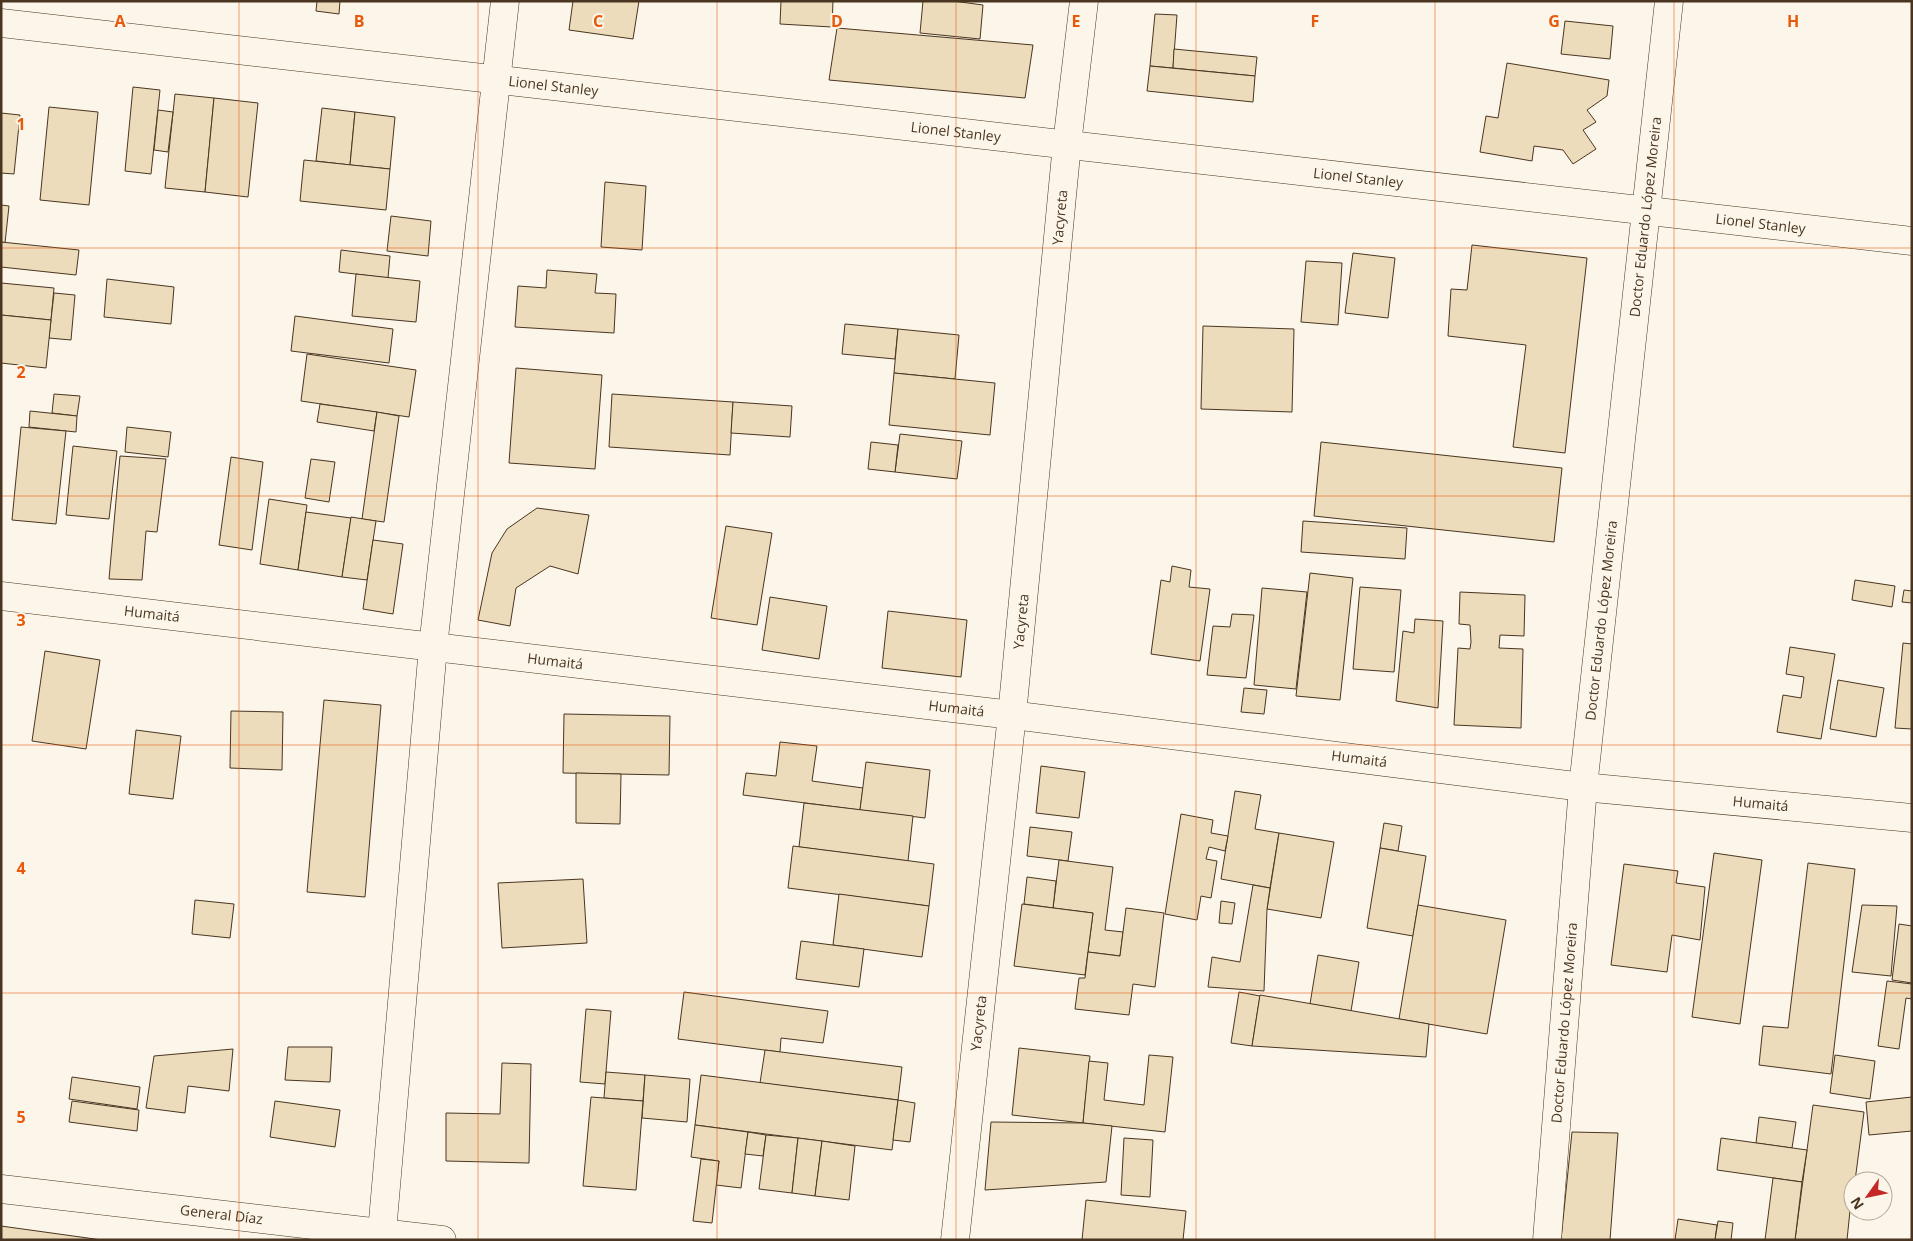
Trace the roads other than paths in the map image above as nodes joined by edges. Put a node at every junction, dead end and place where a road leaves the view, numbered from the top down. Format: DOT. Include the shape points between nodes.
graph roads {
  1 [pos="505,1"];
  2 [pos="1084,1"];
  3 [pos="1669,1"];
  4 [pos="1,23"];
  5 [pos="497,79"];
  6 [pos="1067,144"];
  7 [pos="1646,210"];
  8 [pos="1912,241"];
  9 [pos="1,596"];
  10 [pos="433,646"];
  11 [pos="1012,715"];
  12 [pos="1583,787"];
  13 [pos="1912,818"];
  14 [pos="1,1188"];
  15 [pos="298,1231"];
  16 [pos="382,1232"];
  17 [pos="442,1240"];
  18 [pos="955,1240"];
  19 [pos="1547,1240"];
  1 -- 5 [label="street"];
  2 -- 6 [label="street, Yacyreta"];
  3 -- 7 [label="street, Doctor Eduardo López Moreira"];
  4 -- 5 [label="street, Lionel Stanley"];
  5 -- 6 [label="street, Lionel Stanley"];
  5 -- 10 [label="street"];
  6 -- 7 [label="street, Lionel Stanley"];
  6 -- 11 [label="street, Yacyreta"];
  7 -- 8 [label="street, Lionel Stanley"];
  7 -- 12 [label="street, Doctor Eduardo López Moreira"];
  9 -- 10 [label="street, Humaitá"];
  10 -- 11 [label="street, Humaitá"];
  10 -- 16 [label="street"];
  11 -- 12 [label="street, Humaitá"];
  11 -- 18 [label="street, Yacyreta"];
  12 -- 13 [label="street, Humaitá"];
  12 -- 19 [label="street, Doctor Eduardo López Moreira"];
  14 -- 15 [label="street, General Díaz"];
  15 -- 16 [label="street, General Díaz"];
  16 -- 17 [label="street, General Díaz"];
}
